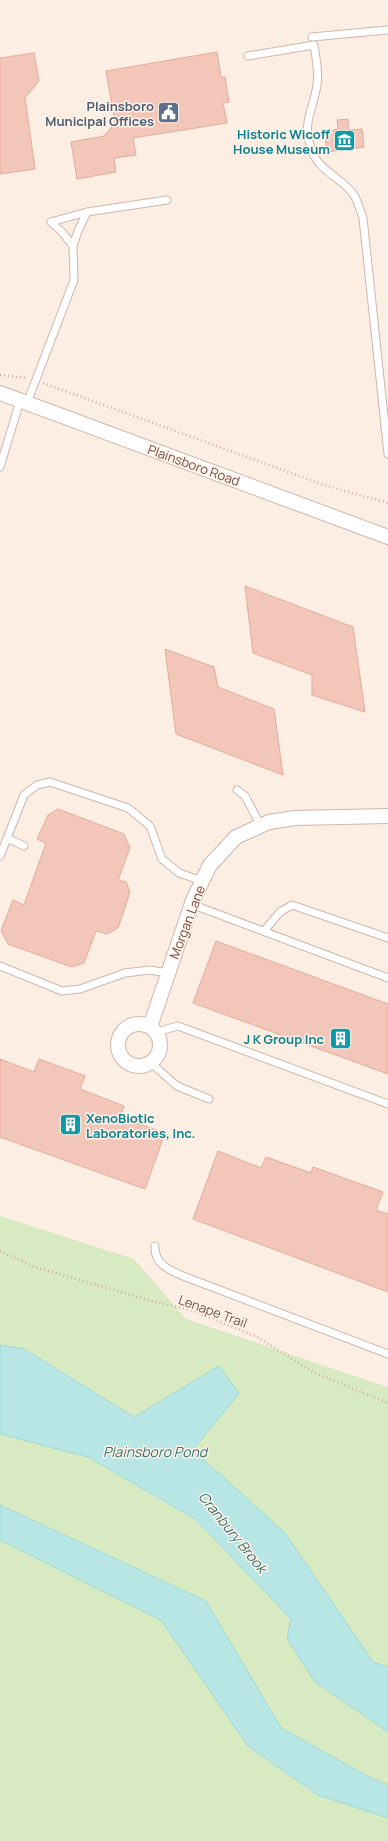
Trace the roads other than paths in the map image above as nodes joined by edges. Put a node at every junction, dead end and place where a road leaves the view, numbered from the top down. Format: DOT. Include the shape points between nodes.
graph roads {
  1 [pos="387,30"];
  2 [pos="312,36"];
  3 [pos="248,56"];
  4 [pos="167,200"];
  5 [pos="87,212"];
  6 [pos="73,246"];
  7 [pos="0,393"];
  8 [pos="24,402"];
  9 [pos="388,454"];
  10 [pos="0,467"];
  11 [pos="388,536"];
  12 [pos="237,790"];
  13 [pos="388,816"];
  14 [pos="261,826"];
  15 [pos="7,838"];
  16 [pos="24,846"];
  17 [pos="0,856"];
  18 [pos="202,881"];
  19 [pos="192,904"];
  20 [pos="264,931"];
  21 [pos="388,938"];
  22 [pos="0,966"];
  23 [pos="168,973"];
  24 [pos="388,978"];
  25 [pos="153,1029"];
  26 [pos="151,1063"];
  27 [pos="209,1099"];
  28 [pos="388,1104"];
  29 [pos="155,1246"];
  30 [pos="388,1354"];
  1 -- 2 [label="lane"];
  3 -- 9 [label="lane" via="314,45 318,76 307,132 312,152 353,194 363,218"];
  4 -- 5 [label="lane"];
  5 -- 6 [label="lane"];
  5 -- 6 [label="lane" via="51,222"];
  6 -- 8 [label="lane" via="74,280 36,381"];
  7 -- 8 [label="street, Plainsboro Road"];
  8 -- 10 [label="lane"];
  8 -- 11 [label="street, Plainsboro Road"];
  12 -- 14 [label="lane" via="245,796"];
  13 -- 14 [label="street, Morgan Lane" via="295,818 269,822"];
  14 -- 18 [label="street, Morgan Lane" via="236,837 210,865"];
  15 -- 16 [label="lane"];
  15 -- 17 [label="lane"];
  15 -- 18 [label="lane" via="24,794 37,784 50,782 128,808 150,826 162,859 179,873"];
  18 -- 19 [label="street, Morgan Lane"];
  19 -- 20 [label="lane"];
  19 -- 23 [label="street, Morgan Lane"];
  20 -- 21 [label="lane" via="280,912 292,905"];
  20 -- 24 [label="lane"];
  22 -- 23 [label="lane" via="62,991 80,990 125,972 150,970"];
  23 -- 25 [label="street, Morgan Lane"];
  25 -- 26 [label="street" via="160,1042 160,1049 158,1056"];
  25 -- 26 [label="street" via="142,1024 129,1026 120,1035 118,1042 118,1050 125,1062 132,1066"];
  25 -- 28 [label="lane" via="178,1026"];
  26 -- 27 [label="lane" via="177,1086"];
  29 -- 30 [label="lane" via="157,1260 177,1274"];
}
